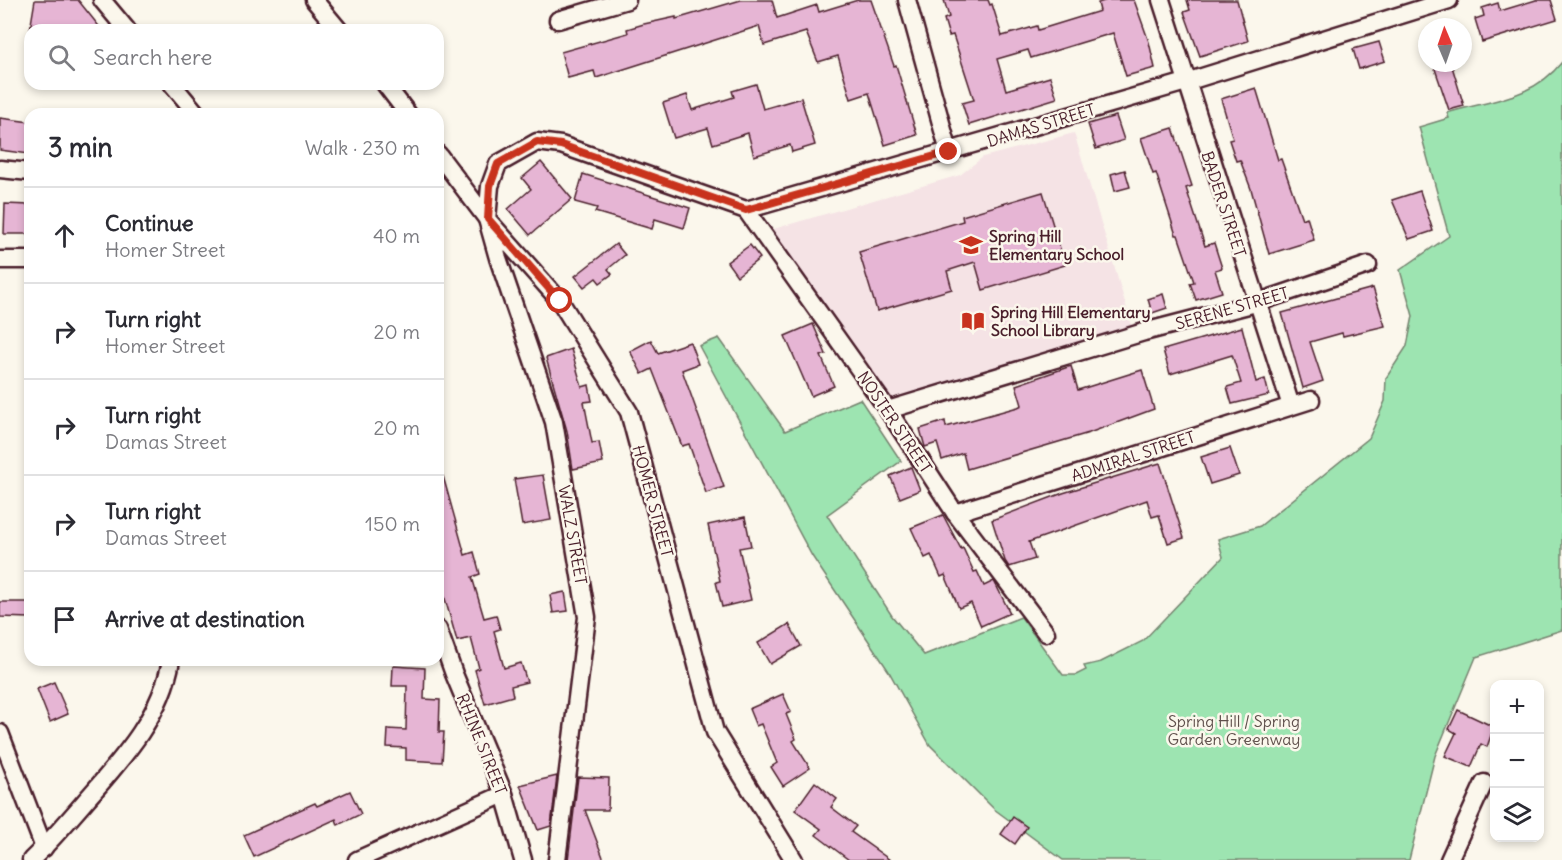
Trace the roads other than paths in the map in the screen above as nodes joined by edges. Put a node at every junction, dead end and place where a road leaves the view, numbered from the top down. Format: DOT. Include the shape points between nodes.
graph roads {
  1 [pos="102,0"];
  2 [pos="314,0"];
  3 [pos="627,0"];
  4 [pos="907,0"];
  5 [pos="1161,0"];
  6 [pos="1449,0"];
  7 [pos="1407,6"];
  8 [pos="558,20"];
  9 [pos="122,24"];
  10 [pos="334,24"];
  11 [pos="1186,82"];
  12 [pos="177,90"];
  13 [pos="390,90"];
  14 [pos="192,108"];
  15 [pos="403,108"];
  16 [pos="949,152"];
  17 [pos="444,162"];
  18 [pos="0,169"];
  19 [pos="24,171"];
  20 [pos="746,210"];
  21 [pos="488,219"];
  22 [pos="24,260"];
  23 [pos="0,261"];
  24 [pos="1368,265"];
  25 [pos="1256,303"];
  26 [pos="1311,400"];
  27 [pos="1291,406"];
  28 [pos="888,410"];
  29 [pos="955,513"];
  30 [pos="1046,633"];
  31 [pos="444,647"];
  32 [pos="170,666"];
  33 [pos="0,732"];
  34 [pos="1484,783"];
  35 [pos="504,794"];
  36 [pos="44,848"];
  37 [pos="31,860"];
  38 [pos="357,860"];
  39 [pos="523,860"];
  40 [pos="558,860"];
  41 [pos="794,860"];
  42 [pos="1449,860"];
  1 -- 9 [label="street"];
  2 -- 10 [label="street"];
  3 -- 8 [label="street"];
  4 -- 16 [label="street"];
  5 -- 11 [label="street, BADER STREET"];
  6 -- 7 [label="street, DAMAS STREET"];
  7 -- 11 [label="street, DAMAS STREET"];
  11 -- 16 [label="street, DAMAS STREET"];
  11 -- 25 [label="street, BADER STREET"];
  12 -- 14 [label="street"];
  13 -- 15 [label="street"];
  16 -- 20 [label="street, DAMAS STREET"];
  17 -- 21 [label="street, HOMER STREET"];
  18 -- 19 [label="street"];
  20 -- 21 [label="street" via="561,145 537,142 498,164 490,186"];
  20 -- 28 [label="street, NOSTER STREET"];
  21 -- 40 [label="street, WALZ STREET" via="554,422 587,617"];
  21 -- 41 [label="street, HOMER STREET" via="560,301 628,412 715,732"];
  22 -- 23 [label="street"];
  24 -- 25 [label="street, SERENE STREET"];
  25 -- 27 [label="street, BADER STREET"];
  25 -- 28 [label="street, SERENE STREET"];
  26 -- 27 [label="street, ADMIRAL STREET"];
  27 -- 29 [label="street, ADMIRAL STREET"];
  28 -- 29 [label="street, NOSTER STREET"];
  29 -- 30 [label="street, NOSTER STREET"];
  31 -- 35 [label="street, RHINE STREET"];
  32 -- 36 [label="street" via="153,713 125,756"];
  33 -- 36 [label="street"];
  34 -- 42 [label="street"];
  35 -- 38 [label="street"];
  35 -- 39 [label="street, RHINE STREET"];
  36 -- 37 [label="street"];
}
